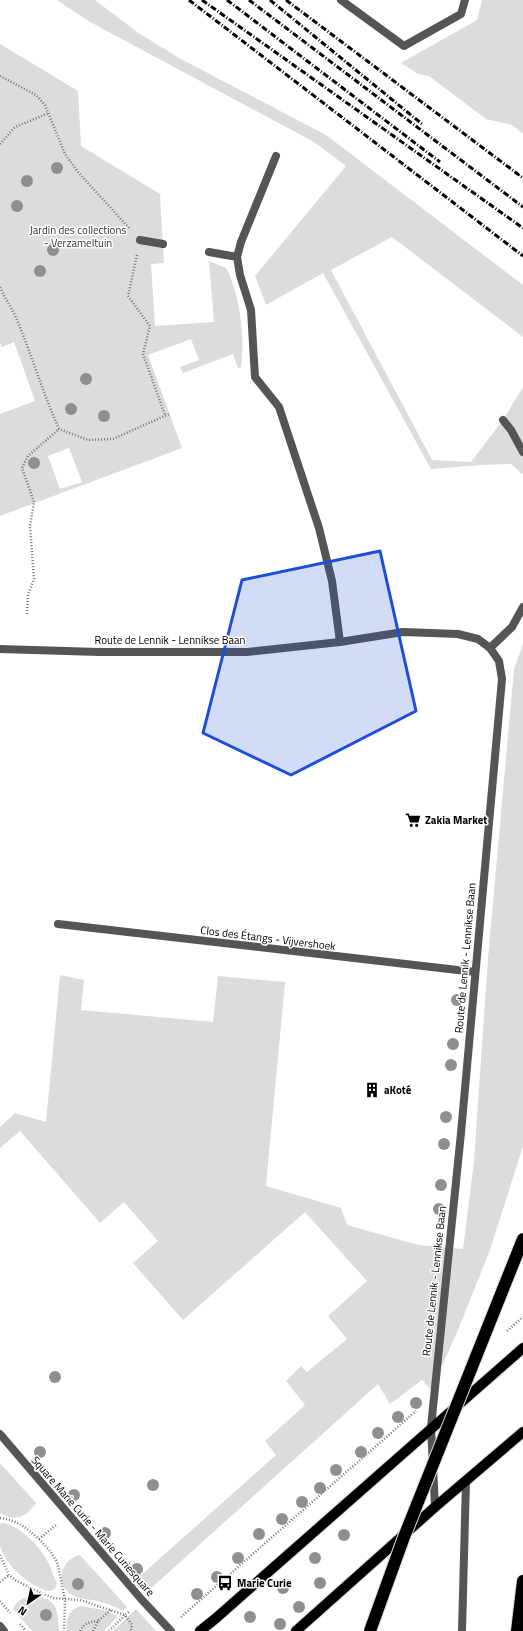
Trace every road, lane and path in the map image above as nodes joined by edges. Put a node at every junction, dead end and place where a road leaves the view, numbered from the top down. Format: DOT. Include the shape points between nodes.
graph roads {
  1 [pos="341,0"];
  2 [pos="465,0"];
  3 [pos="0,76"];
  4 [pos="49,114"];
  5 [pos="0,144"];
  6 [pos="276,156"];
  7 [pos="140,240"];
  8 [pos="163,244"];
  9 [pos="209,252"];
  10 [pos="237,257"];
  11 [pos="0,287"];
  12 [pos="169,414"];
  13 [pos="165,415"];
  14 [pos="503,420"];
  15 [pos="60,429"];
  16 [pos="523,452"];
  17 [pos="523,607"];
  18 [pos="27,614"];
  19 [pos="340,642"];
  20 [pos="490,648"];
  21 [pos="0,649"];
  22 [pos="58,924"];
  23 [pos="475,972"];
  24 [pos="523,1239"];
  25 [pos="523,1317"];
  26 [pos="505,1332"];
  27 [pos="523,1348"];
  28 [pos="434,1395"];
  29 [pos="431,1427"];
  30 [pos="523,1432"];
  31 [pos="0,1434"];
  32 [pos="466,1481"];
  33 [pos="435,1507"];
  34 [pos="70,1516"];
  35 [pos="0,1518"];
  36 [pos="39,1540"];
  37 [pos="0,1555"];
  38 [pos="9,1575"];
  39 [pos="523,1581"];
  40 [pos="0,1582"];
  41 [pos="65,1598"];
  42 [pos="142,1600"];
  43 [pos="111,1610"];
  44 [pos="125,1615"];
  45 [pos="98,1621"];
  46 [pos="0,1626"];
  47 [pos="170,1630"];
  48 [pos="4,1631"];
  49 [pos="64,1631"];
  50 [pos="80,1631"];
  51 [pos="93,1631"];
  52 [pos="109,1631"];
  53 [pos="131,1631"];
  54 [pos="200,1631"];
  55 [pos="296,1631"];
  56 [pos="370,1631"];
  57 [pos="462,1631"];
  58 [pos="517,1631"];
  1 -- 2 [label="street" via="404,46 461,14"];
  3 -- 4 [label="path" via="36,95"];
  4 -- 5 [label="path" via="15,127"];
  4 -- 7 [label="path" via="66,154 78,172"];
  6 -- 10 [label="street"];
  7 -- 8 [label="street"];
  7 -- 13 [label="path" via="128,296 150,326 143,354"];
  9 -- 10 [label="street"];
  10 -- 19 [label="street" via="251,310 255,377 278,407 319,528 332,582"];
  11 -- 15 [label="path" via="16,318 46,401"];
  12 -- 13 [label="path"];
  13 -- 15 [label="path" via="112,439 88,440"];
  14 -- 16 [label="street"];
  15 -- 18 [label="path" via="28,456 22,468 34,502 30,526 34,579 28,595"];
  17 -- 20 [label="street" via="512,627"];
  19 -- 20 [label="street, Route de Lennik - Lennikse Baan" via="403,632 458,634 478,639"];
  19 -- 21 [label="street, Route de Lennik - Lennikse Baan" via="247,652"];
  20 -- 23 [label="street, Route de Lennik - Lennikse Baan" via="499,661 502,679"];
  22 -- 23 [label="street, Clos des Étangs - Vijvershoek"];
  23 -- 28 [label="street, Route de Lennik - Lennikse Baan"];
  24 -- 56 [label="highway, bridge" via="404,1537"];
  25 -- 26 [label="path"];
  27 -- 29 [label="main road"];
  28 -- 29 [label="street, Route de Lennik - Lennikse Baan"];
  28 -- 47 [label="path"];
  29 -- 33 [label="street, Route de Lennik - Lennikse Baan"];
  29 -- 54 [label="main road"];
  30 -- 32 [label="main road"];
  31 -- 34 [label="street, Square Marie Curie - Marie Curiesquare"];
  32 -- 33 [label="main road"];
  32 -- 57 [label="street"];
  33 -- 55 [label="main road"];
  34 -- 36 [label="path"];
  34 -- 42 [label="street, Square Marie Curie - Marie Curiesquare"];
  35 -- 36 [label="path" via="12,1519"];
  36 -- 41 [label="path" via="57,1562"];
  37 -- 38 [label="path"];
  38 -- 40 [label="path"];
  38 -- 41 [label="path" via="41,1593 54,1598"];
  39 -- 58 [label="highway"];
  41 -- 43 [label="path"];
  41 -- 49 [label="path"];
  42 -- 44 [label="path"];
  42 -- 47 [label="street, Square Marie Curie - Marie Curiesquare"];
  43 -- 44 [label="path"];
  43 -- 45 [label="path"];
  44 -- 52 [label="path"];
  44 -- 53 [label="path" via="132,1625"];
  45 -- 50 [label="path" via="83,1624"];
  45 -- 51 [label="path"];
  46 -- 48 [label="street"];
}
